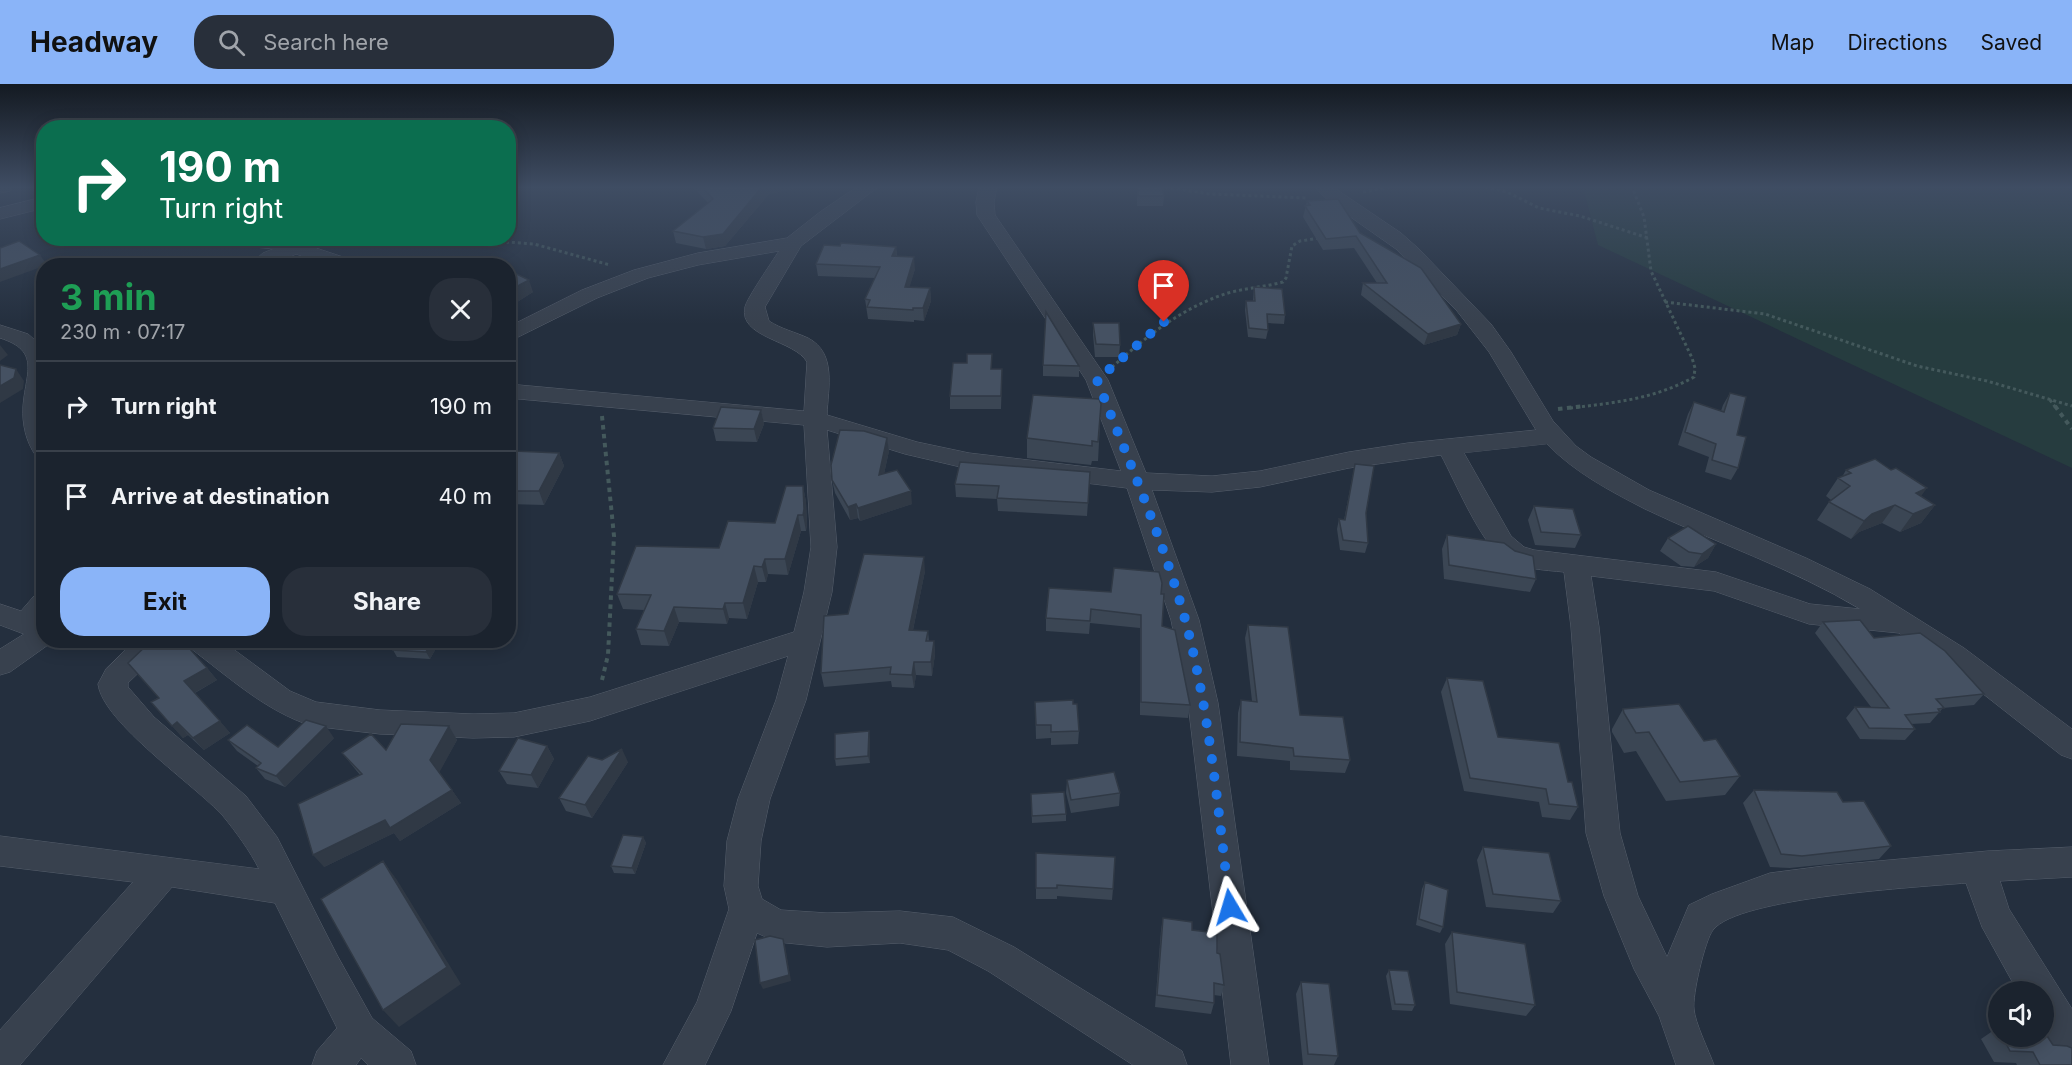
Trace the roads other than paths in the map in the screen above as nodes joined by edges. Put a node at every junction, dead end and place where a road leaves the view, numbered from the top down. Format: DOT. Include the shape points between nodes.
graph roads {
  1 [pos="806,233"];
  2 [pos="998,233"];
  3 [pos="1389,233"];
  4 [pos="794,243"];
  5 [pos="289,246"];
  6 [pos="297,247"];
  7 [pos="269,258"];
  8 [pos="328,258"];
  9 [pos="0,331"];
  10 [pos="516,332"];
  11 [pos="35,342"];
  12 [pos="516,392"];
  13 [pos="36,398"];
  14 [pos="815,419"];
  15 [pos="36,431"];
  16 [pos="1551,436"];
  17 [pos="1448,446"];
  18 [pos="1137,481"];
  19 [pos="1576,565"];
  20 [pos="0,614"];
  21 [pos="36,622"];
  22 [pos="1906,624"];
  23 [pos="36,626"];
  24 [pos="806,639"];
  25 [pos="143,648"];
  26 [pos="211,648"];
  27 [pos="0,664"];
  28 [pos="2072,746"];
  29 [pos="0,851"];
  30 [pos="2072,862"];
  31 [pos="1988,866"];
  32 [pos="165,871"];
  33 [pos="287,889"];
  34 [pos="747,909"];
  35 [pos="2032,981"];
  36 [pos="1675,1009"];
  37 [pos="2054,1015"];
  38 [pos="359,1031"];
  39 [pos="2072,1044"];
  40 [pos="0,1059"];
  41 [pos="331,1065"];
  42 [pos="397,1065"];
  43 [pos="682,1065"];
  44 [pos="1168,1065"];
  45 [pos="1251,1065"];
  46 [pos="1695,1065"];
  1 -- 4 [label="street"];
  2 -- 18 [label="street" via="1097,380"];
  3 -- 16 [label="street" via="1422,263 1493,343"];
  4 -- 10 [label="street" via="715,255 640,274 558,308"];
  4 -- 14 [label="street" via="754,312 764,328 816,353"];
  5 -- 6 [label="street"];
  6 -- 7 [label="street"];
  6 -- 8 [label="street"];
  9 -- 11 [label="street"];
  12 -- 14 [label="street"];
  13 -- 15 [label="street"];
  14 -- 18 [label="street" via="913,449 969,461"];
  14 -- 24 [label="street" via="824,547"];
  16 -- 17 [label="street"];
  16 -- 22 [label="street" via="1580,461 1624,489 1827,578"];
  17 -- 18 [label="street" via="1241,481"];
  17 -- 19 [label="street" via="1501,542 1531,559"];
  18 -- 45 [label="street" via="1185,620 1203,703"];
  19 -- 22 [label="street" via="1716,582 1809,614"];
  19 -- 36 [label="street" via="1603,833 1621,896"];
  20 -- 21 [label="street"];
  22 -- 28 [label="street"];
  23 -- 27 [label="street"];
  24 -- 26 [label="street" via="590,709 514,725 429,725 312,714 279,699"];
  24 -- 34 [label="street" via="791,700 754,799 744,840 741,886"];
  25 -- 33 [label="street" via="116,677 114,691 143,726 234,806 265,847"];
  29 -- 32 [label="street"];
  30 -- 31 [label="street"];
  31 -- 35 [label="street" via="1982,878 1994,916"];
  31 -- 36 [label="street" via="1824,880 1770,889 1724,905 1701,917 1686,950"];
  32 -- 33 [label="street"];
  32 -- 40 [label="street"];
  33 -- 38 [label="street"];
  34 -- 43 [label="street" via="703,1030"];
  34 -- 44 [label="street" via="777,926 827,930 900,927 953,934 1001,959"];
  36 -- 46 [label="street"];
  37 -- 39 [label="street"];
  38 -- 41 [label="street"];
  38 -- 42 [label="street"];
}
